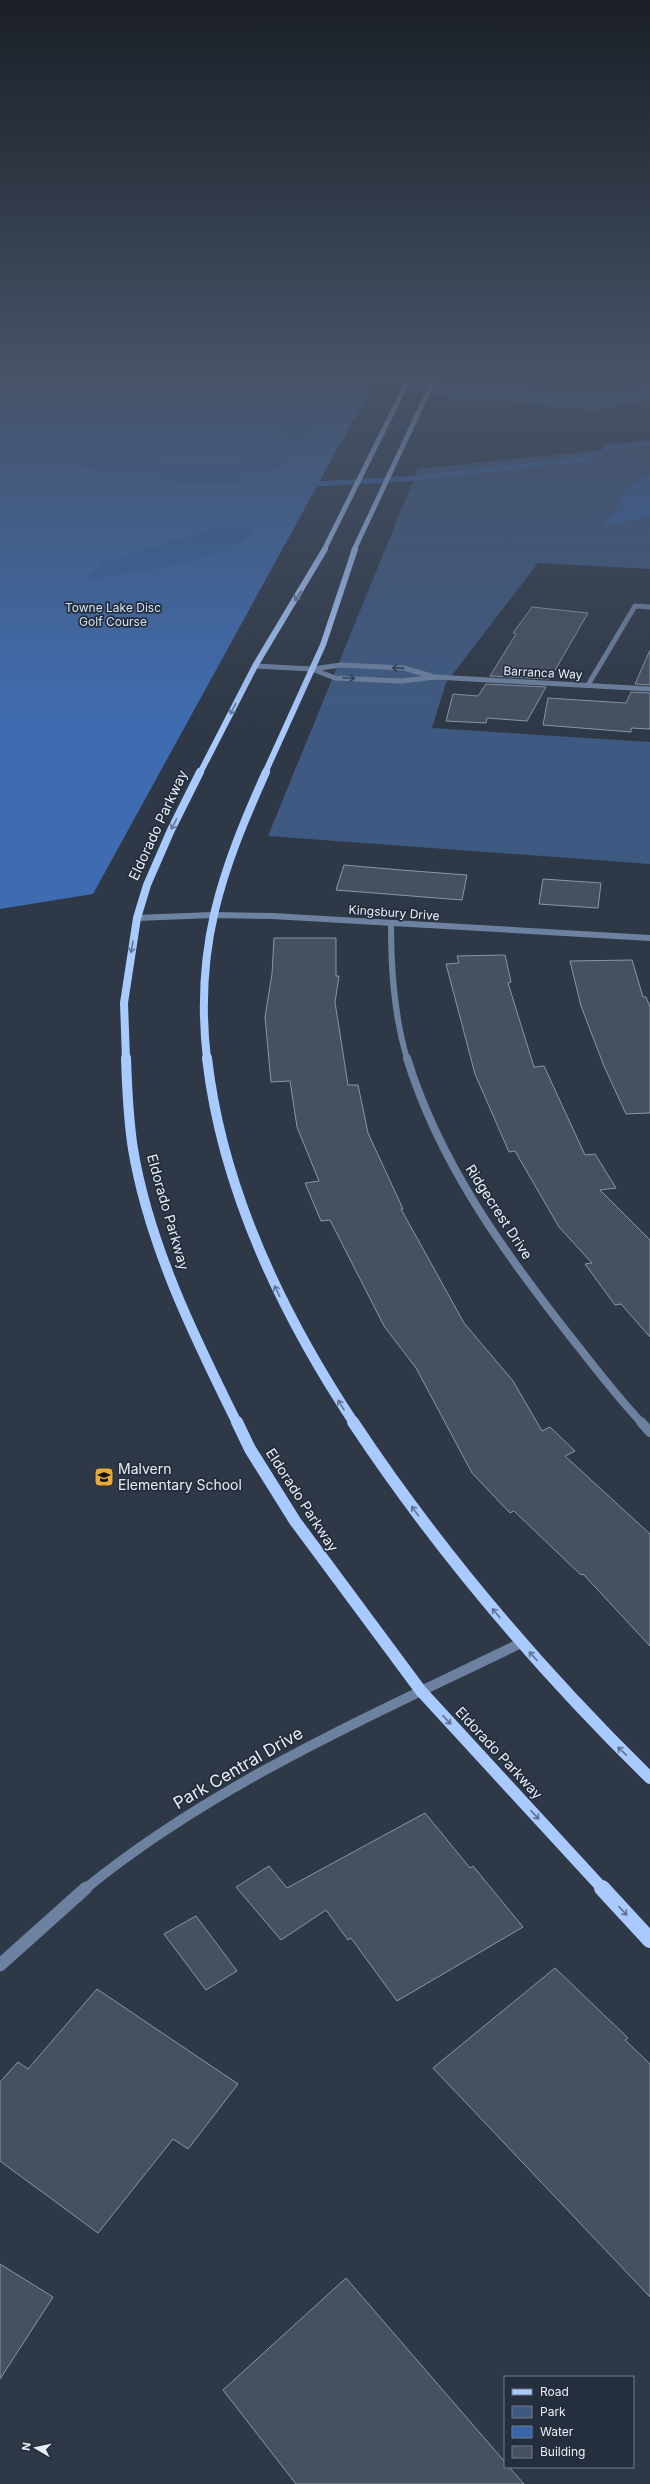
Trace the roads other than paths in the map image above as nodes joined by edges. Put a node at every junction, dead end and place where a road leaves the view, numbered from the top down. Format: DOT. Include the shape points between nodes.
graph roads {
  1 [pos="354,491"];
  2 [pos="382,491"];
  3 [pos="650,607"];
  4 [pos="255,666"];
  5 [pos="312,669"];
  6 [pos="436,677"];
  7 [pos="588,685"];
  8 [pos="650,689"];
  9 [pos="212,915"];
  10 [pos="137,918"];
  11 [pos="391,924"];
  12 [pos="650,938"];
  13 [pos="650,1432"];
  14 [pos="520,1643"];
  15 [pos="421,1691"];
  16 [pos="650,1778"];
  17 [pos="650,1940"];
  18 [pos="0,1965"];
  1 -- 4 [label="main road, Eldorado Parkway, one-way" via="318,563"];
  2 -- 5 [label="main road" via="350,559 331,624"];
  3 -- 7 [label="street" via="635,606"];
  4 -- 5 [label="street, Barranca Way"];
  4 -- 10 [label="main road, Eldorado Parkway, one-way" via="171,830"];
  6 -- 5 [label="street, Barranca Way, one-way" via="404,668 341,665"];
  5 -- 6 [label="street, Barranca Way, one-way" via="335,678 401,681"];
  5 -- 9 [label="main road" via="235,842 220,881"];
  6 -- 7 [label="street, Barranca Way"];
  7 -- 8 [label="street, Barranca Way"];
  9 -- 10 [label="street, Kingsbury Drive"];
  9 -- 11 [label="street, Kingsbury Drive" via="272,916"];
  14 -- 9 [label="main road, one-way" via="433,1537 360,1434 311,1357 278,1293 250,1230 228,1165 207,1074 202,994"];
  10 -- 15 [label="main road, Eldorado Parkway, one-way" via="124,1003 127,1100 133,1149 145,1200 174,1288 250,1449 304,1534"];
  11 -- 12 [label="street, Kingsbury Drive"];
  11 -- 13 [label="street, Ridgecrest Drive" via="391,978 402,1042 428,1118 473,1201 543,1302"];
  14 -- 15 [label="street, Park Central Drive"];
  16 -- 14 [label="main road, one-way"];
  15 -- 17 [label="main road, Eldorado Parkway, one-way"];
  15 -- 18 [label="street, Park Central Drive" via="289,1755 182,1819 86,1888"];
}
